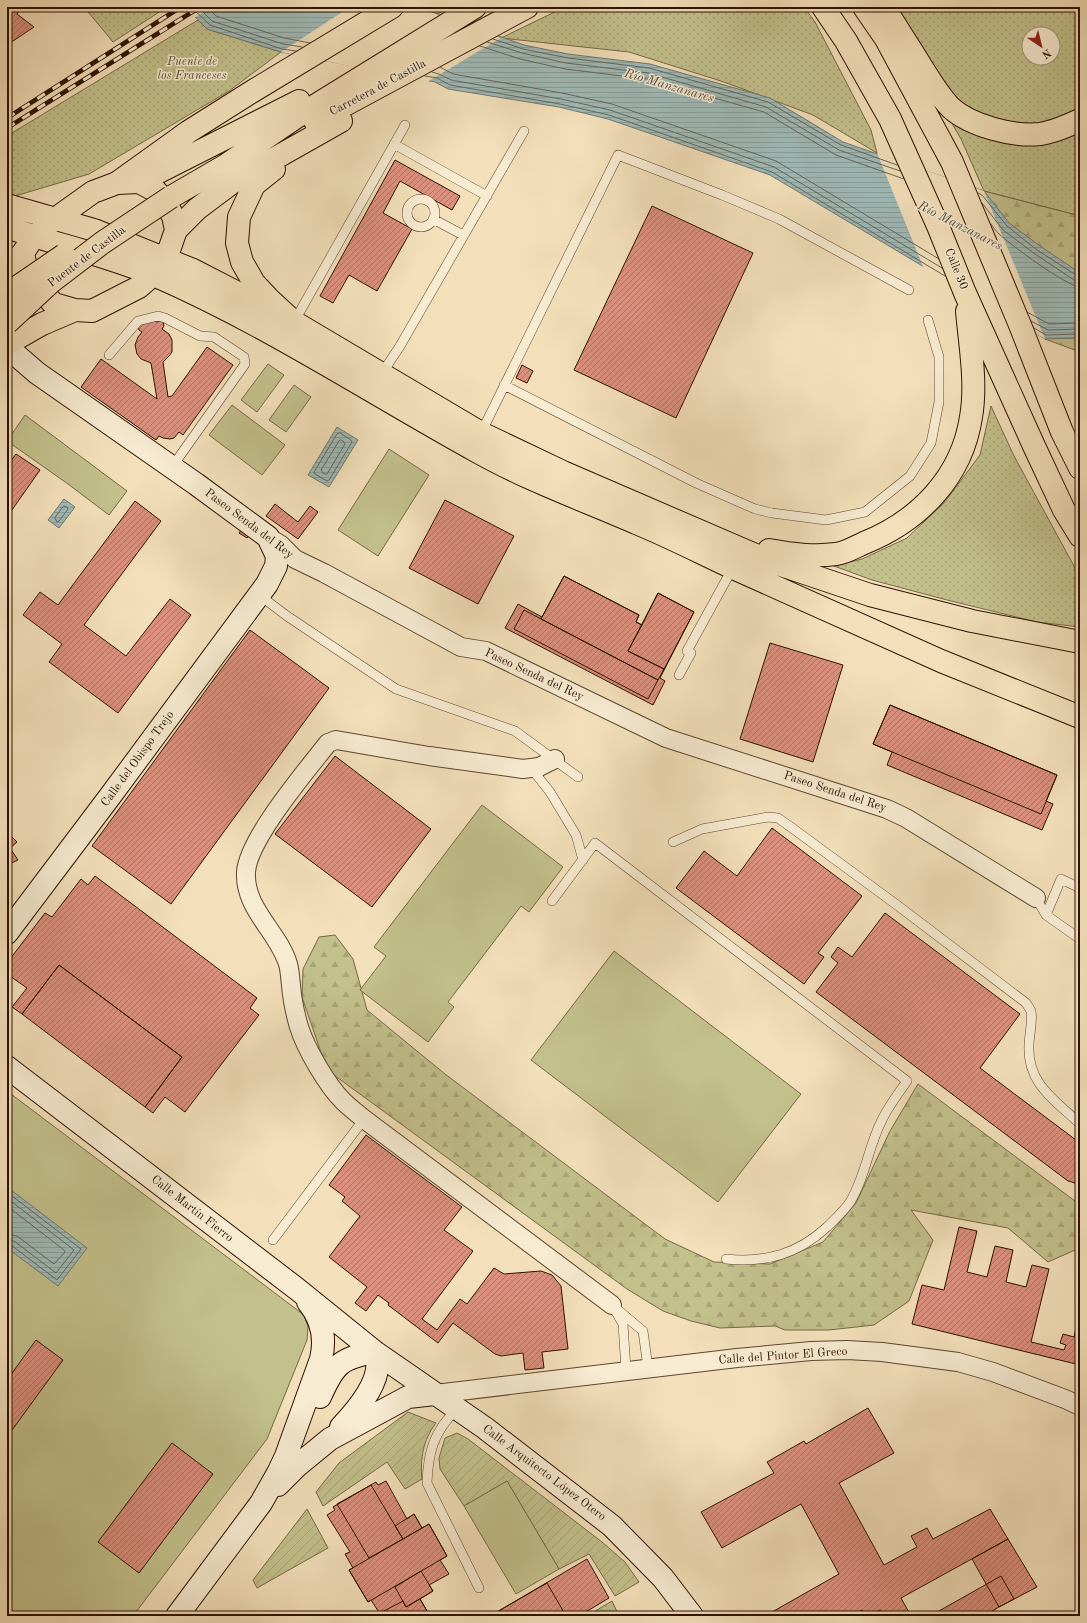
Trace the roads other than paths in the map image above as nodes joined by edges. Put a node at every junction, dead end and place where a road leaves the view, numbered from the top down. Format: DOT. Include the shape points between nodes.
graph roads {
  1 [pos="392,7"];
  2 [pos="475,7"];
  3 [pos="823,7"];
  4 [pos="864,7"];
  5 [pos="884,7"];
  6 [pos="521,10"];
  7 [pos="406,48"];
  8 [pos="441,54"];
  9 [pos="1080,120"];
  10 [pos="405,125"];
  11 [pos="524,131"];
  12 [pos="316,136"];
  13 [pos="394,144"];
  14 [pos="226,165"];
  15 [pos="139,182"];
  16 [pos="117,183"];
  17 [pos="487,196"];
  18 [pos="171,197"];
  19 [pos="7,205"];
  20 [pos="55,218"];
  21 [pos="434,219"];
  22 [pos="7,227"];
  23 [pos="176,230"];
  24 [pos="463,235"];
  25 [pos="28,244"];
  26 [pos="160,267"];
  27 [pos="7,268"];
  28 [pos="910,290"];
  29 [pos="965,293"];
  30 [pos="7,294"];
  31 [pos="75,310"];
  32 [pos="928,320"];
  33 [pos="294,322"];
  34 [pos="7,323"];
  35 [pos="7,346"];
  36 [pos="109,355"];
  37 [pos="381,375"];
  38 [pos="504,385"];
  39 [pos="481,432"];
  40 [pos="172,467"];
  41 [pos="1080,468"];
  42 [pos="665,517"];
  43 [pos="1080,536"];
  44 [pos="268,537"];
  45 [pos="305,564"];
  46 [pos="731,567"];
  47 [pos="263,589"];
  48 [pos="1078,642"];
  49 [pos="679,675"];
  50 [pos="1080,716"];
  51 [pos="555,759"];
  52 [pos="531,768"];
  53 [pos="578,777"];
  54 [pos="673,842"];
  55 [pos="583,860"];
  56 [pos="1080,888"];
  57 [pos="1036,898"];
  58 [pos="552,902"];
  59 [pos="1046,915"];
  60 [pos="7,933"];
  61 [pos="1080,939"];
  62 [pos="7,1067"];
  63 [pos="364,1119"];
  64 [pos="1080,1124"];
  65 [pos="273,1240"];
  66 [pos="726,1259"];
  67 [pos="297,1289"];
  68 [pos="612,1305"];
  69 [pos="375,1352"];
  70 [pos="648,1368"];
  71 [pos="626,1370"];
  72 [pos="479,1388"];
  73 [pos="435,1394"];
  74 [pos="1080,1406"];
  75 [pos="464,1413"];
  76 [pos="330,1439"];
  77 [pos="286,1456"];
  78 [pos="261,1503"];
  79 [pos="479,1588"];
  80 [pos="177,1616"];
  81 [pos="692,1616"];
  1 -- 16 [label="main road" via="188,132"];
  2 -- 7 [label="main road, Carretera de Castilla"];
  3 -- 29 [label="main road, Calle 30" via="846,40 890,119"];
  4 -- 41 [label="main road" via="886,38 952,162 1062,432"];
  5 -- 9 [label="main road" via="933,85 952,108 970,120 1015,134 1040,134"];
  6 -- 8 [label="main road, Carretera de Castilla"];
  7 -- 14 [label="main road, Carretera de Castilla"];
  7 -- 15 [label="main road" via="355,70"];
  8 -- 12 [label="main road"];
  8 -- 14 [label="main road, Carretera de Castilla" via="260,150"];
  10 -- 13 [label="lane"];
  11 -- 17 [label="lane"];
  12 -- 23 [label="main road" via="233,182 197,209"];
  12 -- 33 [label="main road" via="254,186 239,217 237,243 242,262 254,283"];
  13 -- 17 [label="lane"];
  13 -- 33 [label="lane"];
  14 -- 18 [label="main road, Carretera de Castilla"];
  15 -- 16 [label="main road"];
  15 -- 23 [label="main road" via="156,190 173,216"];
  16 -- 20 [label="main road" via="93,192"];
  17 -- 24 [label="lane"];
  18 -- 30 [label="main road, bridge" via="105,227"];
  18 -- 34 [label="main road, Puente de Castilla, bridge" via="102,243 51,282"];
  19 -- 20 [label="main road"];
  20 -- 25 [label="main road"];
  20 -- 26 [label="main road" via="94,230"];
  21 -- 24 [label="lane"];
  22 -- 25 [label="main road"];
  23 -- 26 [label="main road"];
  24 -- 37 [label="lane"];
  25 -- 26 [label="main road" via="125,264"];
  25 -- 27 [label="main road"];
  25 -- 31 [label="main road" via="26,268 36,286 54,304"];
  26 -- 31 [label="main road" via="139,287 108,303 92,310"];
  26 -- 33 [label="main road" via="193,270"];
  26 -- 46 [label="main road" via="196,294 272,333 480,453 561,492 638,523"];
  28 -- 38 [label="lane" via="779,219 618,155"];
  29 -- 42 [label="main road" via="973,382 972,417 964,448 948,479 922,509 884,535 837,554 801,555 761,548"];
  29 -- 43 [label="main road, Calle 30" via="1064,510"];
  31 -- 35 [label="main road" via="42,324"];
  32 -- 38 [label="lane" via="939,357 938,402 930,443 910,476 865,512 826,520 772,513 755,508 696,483"];
  33 -- 37 [label="main road"];
  35 -- 40 [label="street, Paseo Senda del Rey" via="37,373"];
  36 -- 40 [label="lane" via="138,321 158,316 200,336 214,337 244,357 244,364"];
  37 -- 39 [label="main road"];
  38 -- 39 [label="lane"];
  39 -- 42 [label="main road" via="562,472"];
  40 -- 44 [label="street, Paseo Senda del Rey"];
  42 -- 48 [label="main road" via="770,562 870,595 972,621"];
  44 -- 45 [label="street, Paseo Senda del Rey"];
  44 -- 47 [label="street, Calle del Obispo Trejo" via="277,556 276,566"];
  45 -- 47 [label="street, Calle del Obispo Trejo" via="287,569"];
  45 -- 57 [label="street, Paseo Senda del Rey" via="461,647 486,651 666,738 886,809 906,818"];
  46 -- 49 [label="lane" via="687,651 691,653"];
  46 -- 50 [label="main road" via="941,661"];
  47 -- 51 [label="lane" via="287,616 396,689 515,731"];
  47 -- 60 [label="street, Calle del Obispo Trejo"];
  51 -- 52 [label="street"];
  51 -- 53 [label="lane"];
  52 -- 55 [label="lane" via="550,792 576,835"];
  52 -- 63 [label="street" via="448,759 336,740 328,743 290,791 250,856 246,872 248,890 256,911 288,964 299,1027 323,1074 342,1100"];
  54 -- 64 [label="lane" via="702,829 768,817 778,818 1026,1003 1031,1011 1028,1048 1031,1068 1048,1096"];
  55 -- 58 [label="lane"];
  55 -- 66 [label="lane" via="595,843 907,1081 881,1122 850,1202 837,1218 816,1237 797,1249 770,1258 744,1261"];
  56 -- 59 [label="lane" via="1061,879"];
  57 -- 59 [label="lane"];
  59 -- 61 [label="lane"];
  62 -- 67 [label="street, Calle Martín Fierro"];
  63 -- 65 [label="lane"];
  63 -- 68 [label="street"];
  67 -- 69 [label="street, Calle Martín Fierro"];
  67 -- 77 [label="street" via="312,1307 323,1334 324,1346"];
  68 -- 70 [label="lane" via="643,1330"];
  68 -- 71 [label="lane" via="623,1324"];
  69 -- 73 [label="street, Calle Arquitecto López Otero"];
  69 -- 76 [label="street" via="378,1359 377,1367 368,1394"];
  69 -- 77 [label="street" via="347,1359 334,1369 310,1419"];
  70 -- 71 [label="street, Calle del Pintor El Greco"];
  70 -- 74 [label="street, Calle del Pintor El Greco" via="811,1351 882,1352 958,1362 993,1372"];
  71 -- 72 [label="street, Calle del Pintor El Greco"];
  72 -- 73 [label="street, Calle del Pintor El Greco"];
  72 -- 75 [label="street"];
  73 -- 75 [label="street, Calle Arquitecto López Otero"];
  73 -- 76 [label="street" via="408,1397"];
  75 -- 79 [label="lane" via="447,1419 430,1450 427,1483"];
  75 -- 81 [label="street, Calle Arquitecto López Otero" via="612,1526 663,1578"];
  76 -- 78 [label="street" via="297,1466"];
  77 -- 78 [label="street"];
  78 -- 80 [label="street"];
}
